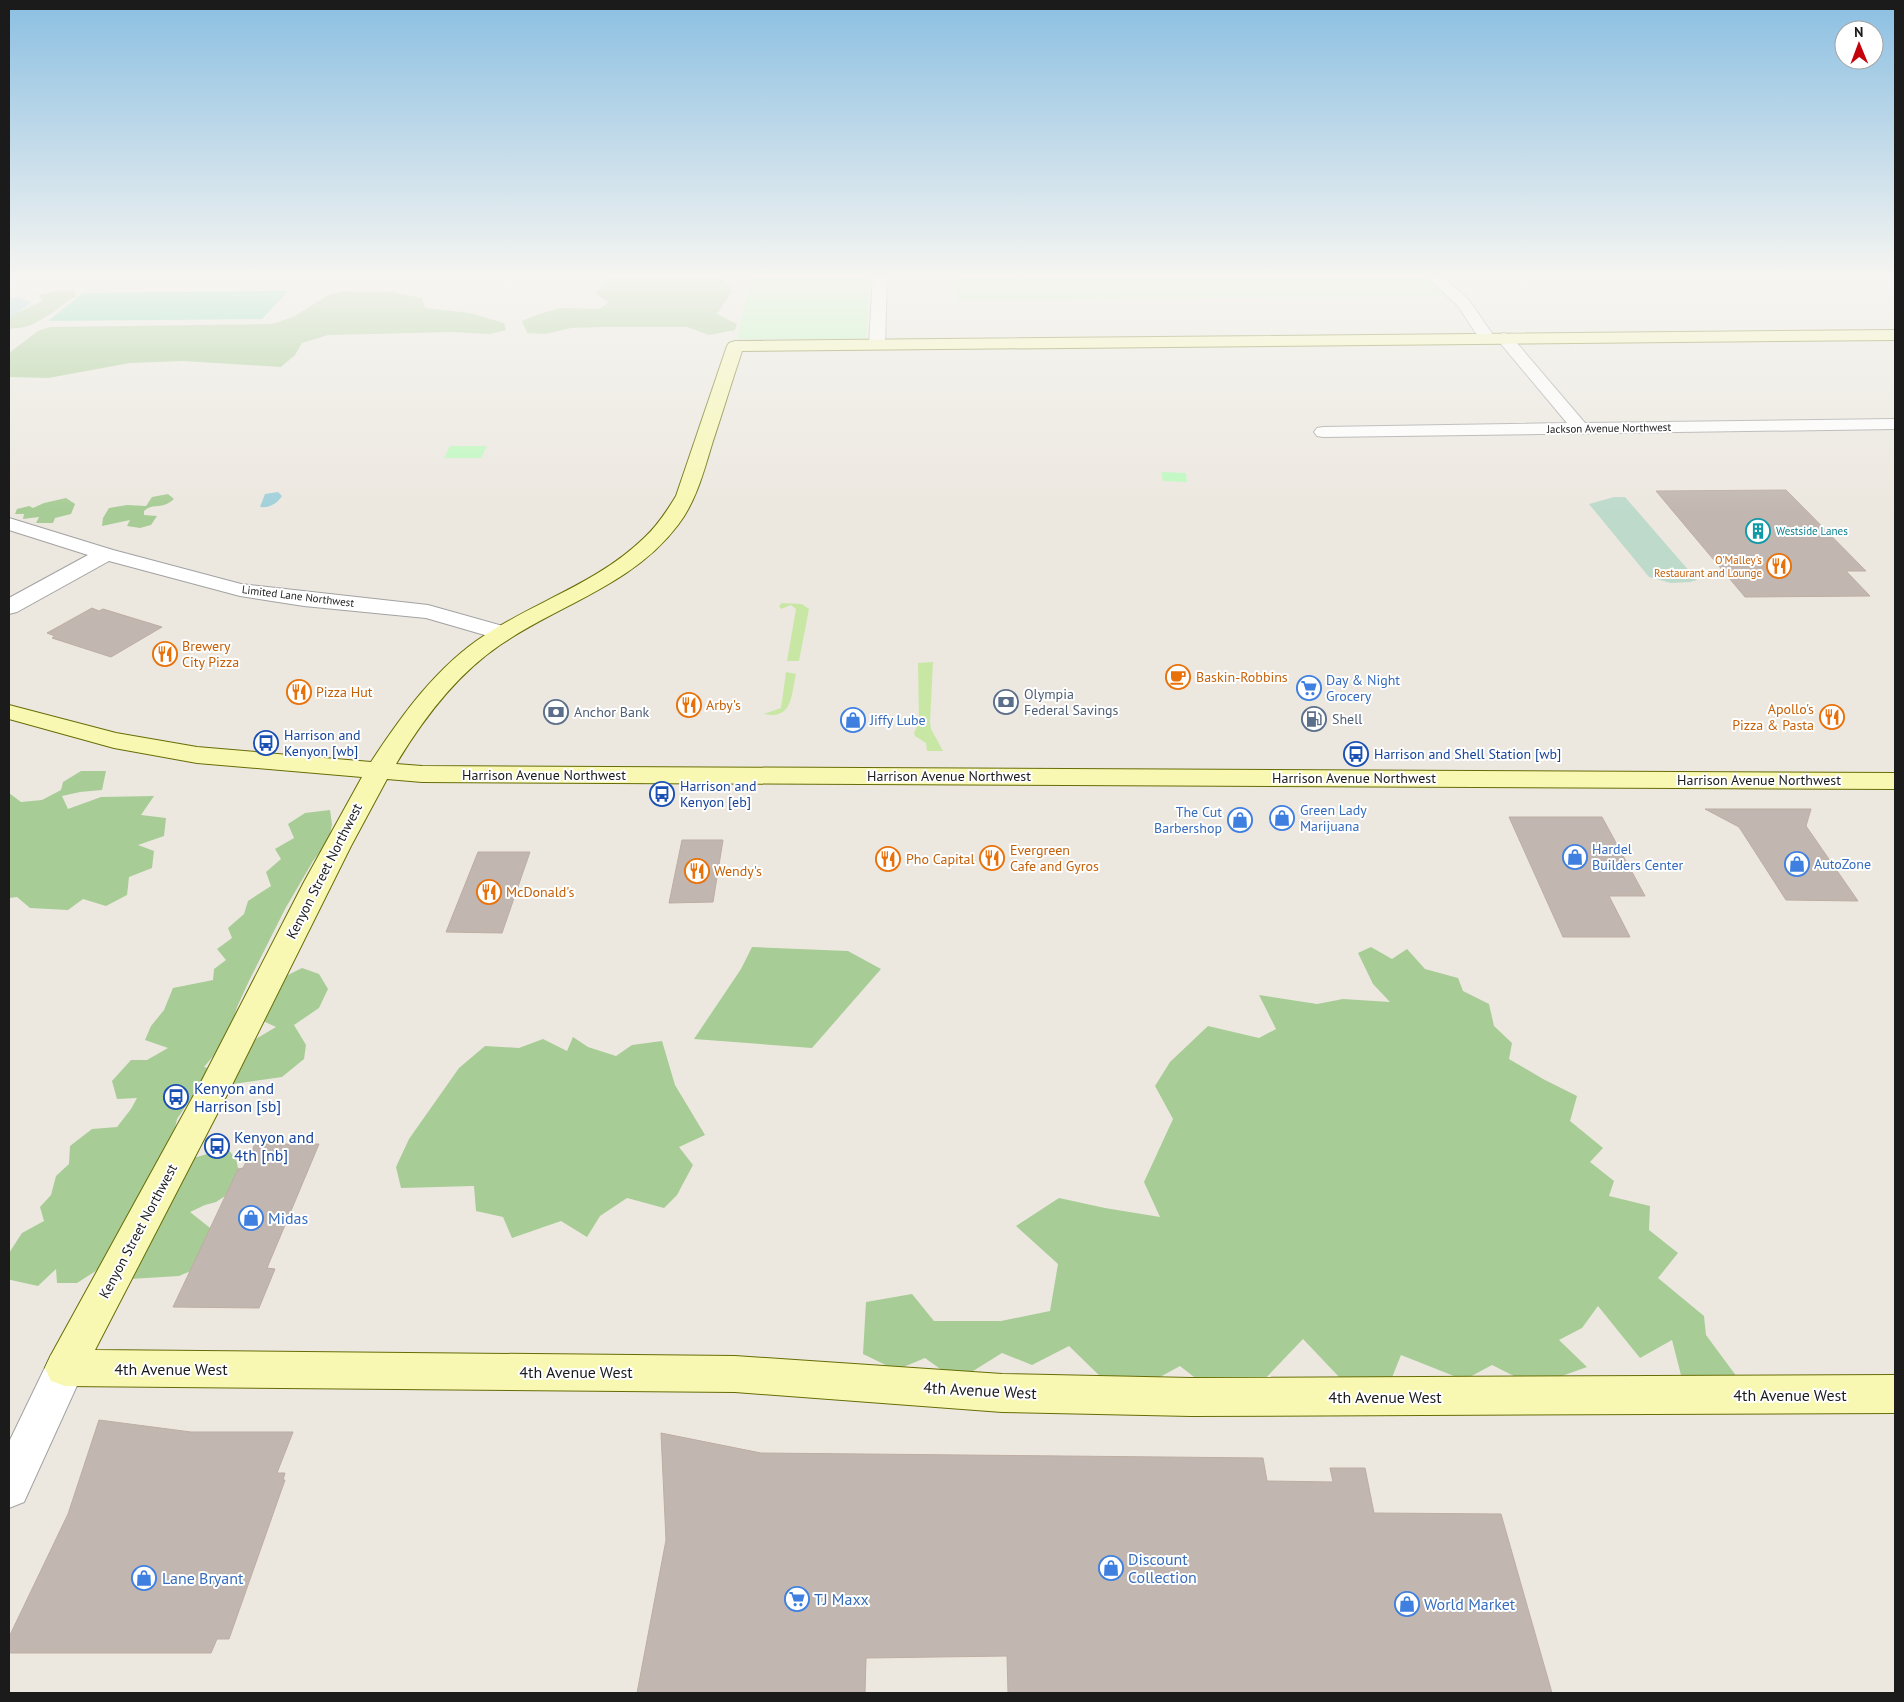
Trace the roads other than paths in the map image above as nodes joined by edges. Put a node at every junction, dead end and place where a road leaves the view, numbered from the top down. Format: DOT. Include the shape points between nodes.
graph roads {
  1 [pos="733,353"];
  2 [pos="1510,353"];
  3 [pos="1895,424"];
  4 [pos="1581,429"];
  5 [pos="1323,432"];
  6 [pos="9,524"];
  7 [pos="106,554"];
  8 [pos="9,607"];
  9 [pos="502,633"];
  10 [pos="9,712"];
  11 [pos="379,771"];
  12 [pos="1895,781"];
  13 [pos="65,1368"];
  14 [pos="1895,1394"];
  15 [pos="9,1487"];
  1 -- 9 [label="street, Kenyon Street Northwest" via="686,496 662,534 606,578"];
  2 -- 4 [label="street"];
  3 -- 4 [label="street, Jackson Avenue Northwest"];
  4 -- 5 [label="street, Jackson Avenue Northwest"];
  6 -- 7 [label="street, Limited Lane Northwest"];
  7 -- 8 [label="street"];
  7 -- 9 [label="street, Limited Lane Northwest" via="240,590 428,612"];
  9 -- 11 [label="street, Kenyon Street Northwest" via="430,697 398,739"];
  10 -- 11 [label="street, Harrison Avenue Northwest" via="114,740 197,755"];
  11 -- 12 [label="street, Harrison Avenue Northwest" via="441,774"];
  11 -- 13 [label="street, Kenyon Street Northwest" via="358,804"];
  13 -- 14 [label="street, 4th Avenue West" via="735,1374 1002,1393 1192,1397"];
  13 -- 15 [label="street, Kenyon Street Northwest"];
}
